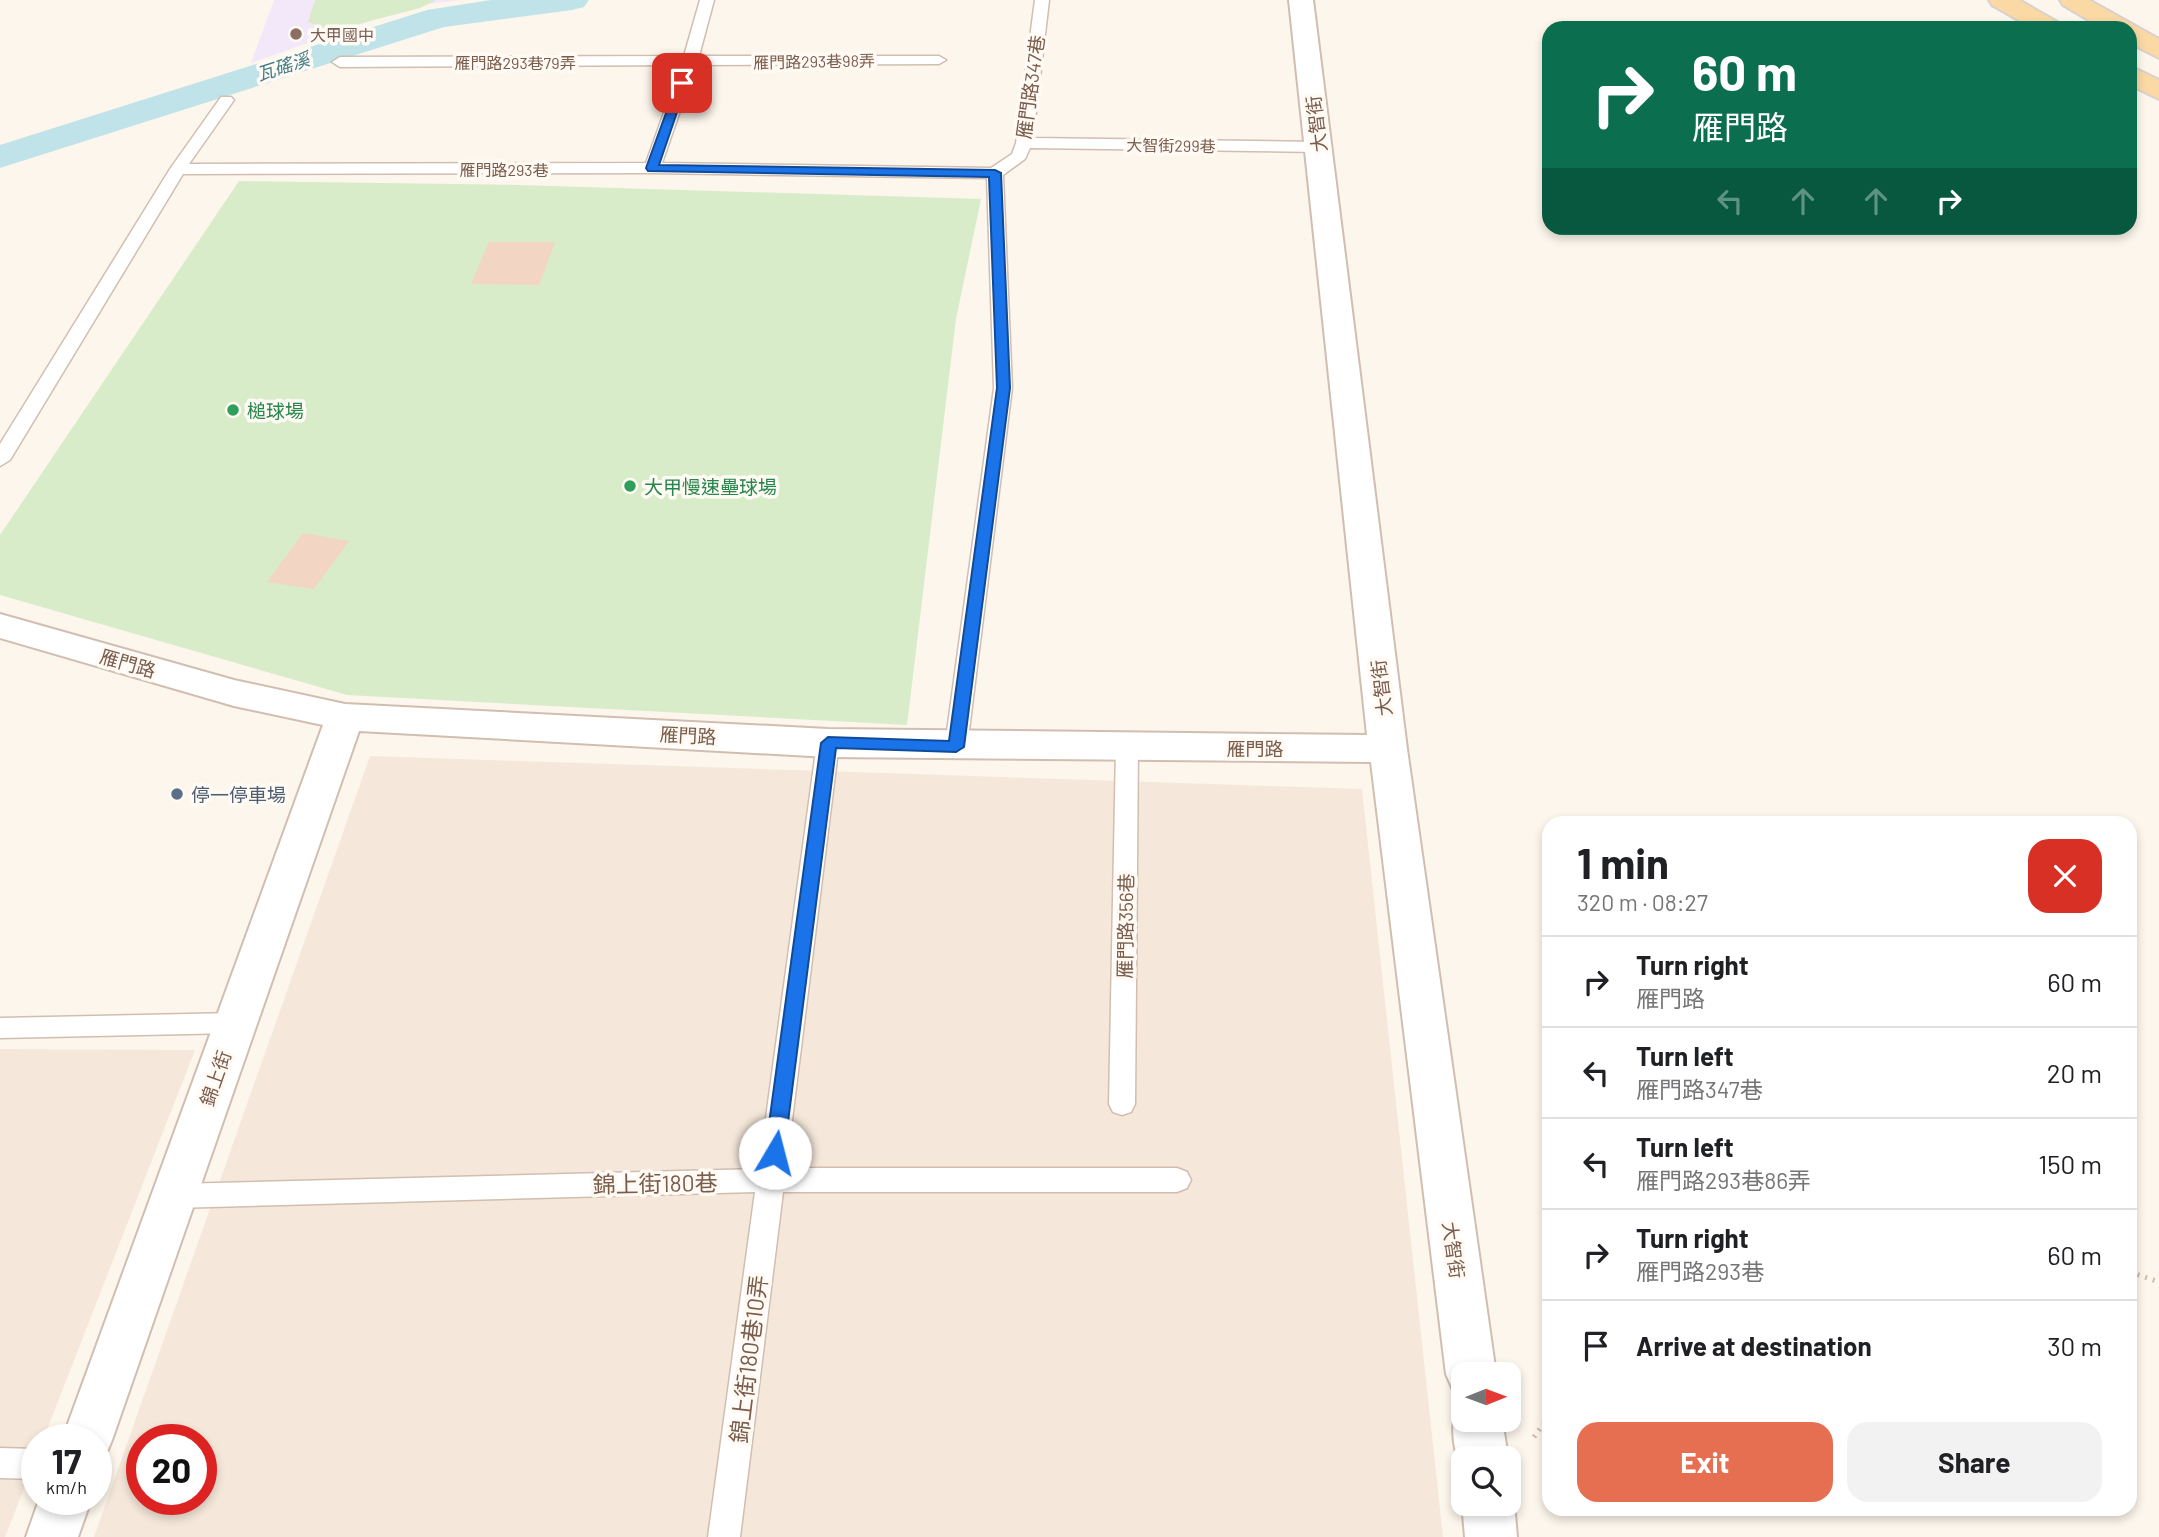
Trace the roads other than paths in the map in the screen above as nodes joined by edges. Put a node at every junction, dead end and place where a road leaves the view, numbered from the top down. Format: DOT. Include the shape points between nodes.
graph roads {
  1 [pos="707,0"];
  2 [pos="1042,0"];
  3 [pos="1301,0"];
  4 [pos="2001,0"];
  5 [pos="2072,0"];
  6 [pos="2038,21"];
  7 [pos="2108,21"];
  8 [pos="2137,37"];
  9 [pos="2159,50"];
  10 [pos="939,60"];
  11 [pos="341,62"];
  12 [pos="690,62"];
  13 [pos="2137,78"];
  14 [pos="2159,91"];
  15 [pos="226,100"];
  16 [pos="1024,143"];
  17 [pos="1318,147"];
  18 [pos="652,168"];
  19 [pos="178,169"];
  20 [pos="995,173"];
  21 [pos="0,460"];
  22 [pos="0,626"];
  23 [pos="345,717"];
  24 [pos="828,743"];
  25 [pos="956,747"];
  26 [pos="1127,747"];
  27 [pos="1388,749"];
  28 [pos="235,1023"];
  29 [pos="0,1028"];
  30 [pos="1122,1104"];
  31 [pos="771,1180"];
  32 [pos="1177,1181"];
  33 [pos="174,1196"];
  34 [pos="1469,1362"];
  35 [pos="93,1424"];
  36 [pos="0,1463"];
  37 [pos="21,1464"];
  38 [pos="60,1515"];
  39 [pos="1489,1516"];
  40 [pos="52,1537"];
  41 [pos="724,1537"];
  42 [pos="1491,1537"];
  1 -- 12 [label="lane"];
  2 -- 16 [label="lane, 雁門路347巷"];
  3 -- 17 [label="street, 大智街"];
  4 -- 6 [label="main road"];
  5 -- 7 [label="main road"];
  8 -- 9 [label="main road"];
  10 -- 12 [label="lane, 雁門路293巷98弄"];
  11 -- 12 [label="lane, 雁門路293巷79弄"];
  12 -- 18 [label="lane"];
  13 -- 14 [label="main road"];
  15 -- 19 [label="lane"];
  16 -- 17 [label="lane, 大智街299巷"];
  16 -- 20 [label="lane, 雁門路347巷" via="1019,156"];
  17 -- 27 [label="street, 大智街"];
  18 -- 19 [label="lane, 雁門路293巷"];
  18 -- 20 [label="lane"];
  19 -- 21 [label="lane"];
  20 -- 25 [label="lane" via="1003,388"];
  22 -- 23 [label="street, 雁門路" via="234,693"];
  23 -- 24 [label="street, 雁門路"];
  23 -- 28 [label="street, 錦上街"];
  24 -- 25 [label="street, 雁門路"];
  24 -- 31 [label="lane, 錦上街180巷10弄"];
  25 -- 26 [label="street, 雁門路"];
  26 -- 27 [label="street, 雁門路"];
  26 -- 30 [label="lane, 雁門路356巷"];
  27 -- 34 [label="street, 大智街"];
  28 -- 29 [label="lane"];
  28 -- 33 [label="street, 錦上街"];
  31 -- 32 [label="lane, 錦上街180巷"];
  31 -- 33 [label="lane, 錦上街180巷"];
  31 -- 41 [label="lane, 錦上街180巷10弄"];
  33 -- 35 [label="street, 錦上街"];
  36 -- 37 [label="lane"];
  38 -- 40 [label="street"];
  39 -- 42 [label="street"];
}
